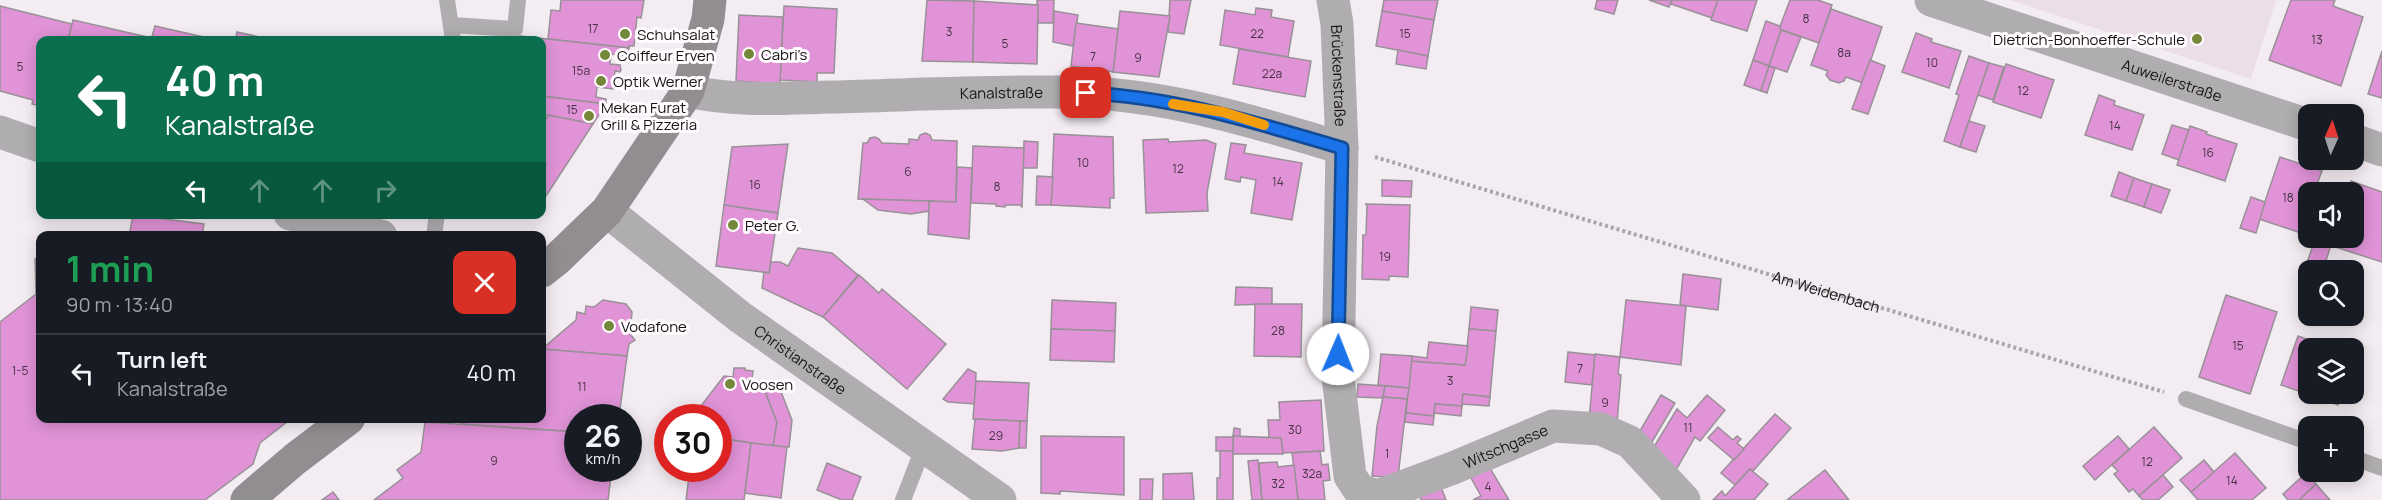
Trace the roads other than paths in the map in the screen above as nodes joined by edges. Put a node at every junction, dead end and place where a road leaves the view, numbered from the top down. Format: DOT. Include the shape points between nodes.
graph roads {
  1 [pos="447,0"];
  2 [pos="518,0"];
  3 [pos="710,0"];
  4 [pos="1333,0"];
  5 [pos="1931,0"];
  6 [pos="452,33"];
  7 [pos="688,91"];
  8 [pos="2298,122"];
  9 [pos="0,132"];
  10 [pos="2364,144"];
  11 [pos="36,145"];
  12 [pos="1342,148"];
  13 [pos="2382,150"];
  14 [pos="607,211"];
  15 [pos="311,219"];
  16 [pos="360,231"];
  17 [pos="546,268"];
  18 [pos="2186,399"];
  19 [pos="343,423"];
  20 [pos="2298,438"];
  21 [pos="924,446"];
  22 [pos="2364,462"];
  23 [pos="2382,468"];
  24 [pos="1350,476"];
  25 [pos="247,500"];
  26 [pos="903,500"];
  27 [pos="1000,500"];
  28 [pos="1684,500"];
  1 -- 6 [label="lane"];
  2 -- 6 [label="lane" via="515,29"];
  3 -- 7 [label="main road"];
  4 -- 12 [label="street, Brückenstraße"];
  5 -- 8 [label="street, Auweilerstraße"];
  7 -- 12 [label="street, Kanalstraße" via="712,97 784,98 1069,92 1121,95 1223,112"];
  7 -- 14 [label="main road"];
  9 -- 11 [label="street"];
  10 -- 13 [label="street"];
  12 -- 24 [label="street, Brückenstraße" via="1338,378"];
  14 -- 17 [label="main road"];
  14 -- 21 [label="street, Christianstraße" via="740,317"];
  15 -- 16 [label="street"];
  18 -- 20 [label="lane"];
  19 -- 25 [label="main road"];
  21 -- 26 [label="lane"];
  21 -- 27 [label="street, Christianstraße"];
  22 -- 23 [label="lane"];
  24 -- 28 [label="street, Witschgasse" via="1360,491 1378,496 1553,426 1601,429 1630,442"];
}
